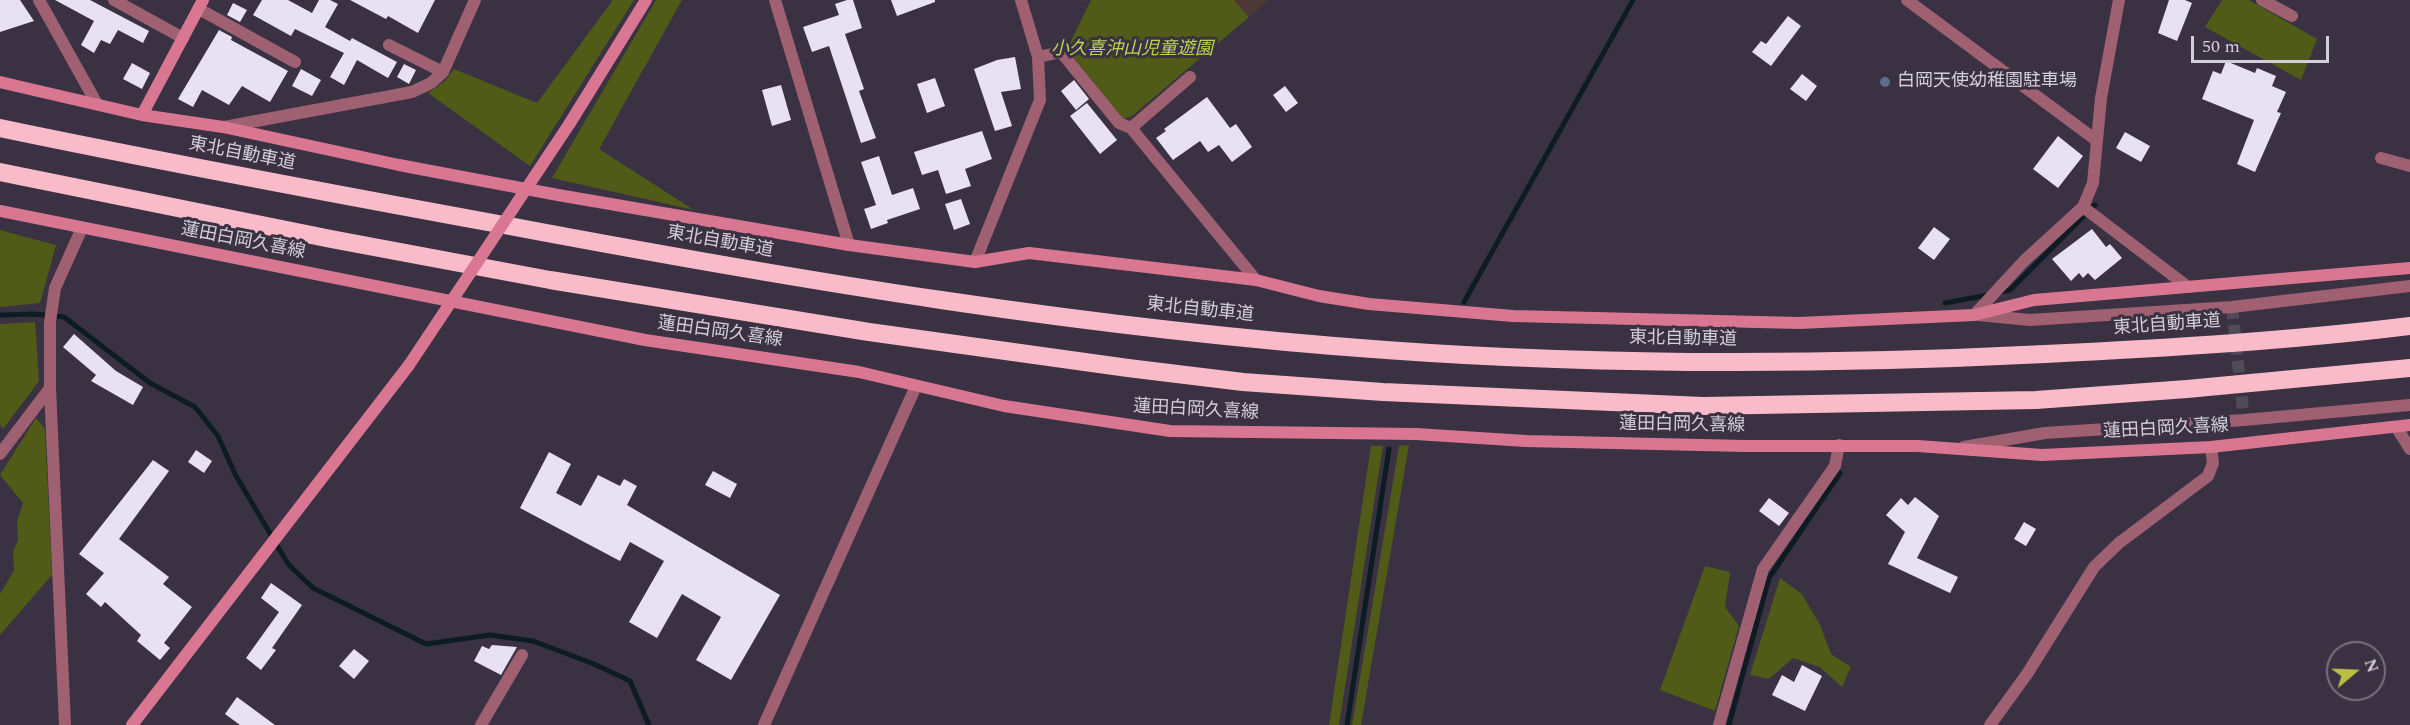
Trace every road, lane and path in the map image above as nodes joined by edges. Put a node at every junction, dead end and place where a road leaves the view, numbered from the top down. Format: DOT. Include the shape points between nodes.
graph roads {
  1 [pos="39,0"];
  2 [pos="114,0"];
  3 [pos="646,0"];
  4 [pos="775,0"];
  5 [pos="1021,0"];
  6 [pos="1907,0"];
  7 [pos="2119,0"];
  8 [pos="2262,0"];
  9 [pos="473,1"];
  10 [pos="201,4"];
  11 [pos="2292,16"];
  12 [pos="183,38"];
  13 [pos="389,45"];
  14 [pos="1038,57"];
  15 [pos="295,62"];
  16 [pos="443,72"];
  17 [pos="1190,77"];
  18 [pos="0,82"];
  19 [pos="97,104"];
  20 [pos="142,115"];
  21 [pos="223,127"];
  22 [pos="0,128"];
  23 [pos="1131,128"];
  24 [pos="2096,140"];
  25 [pos="2381,159"];
  26 [pos="2410,165"];
  27 [pos="0,172"];
  28 [pos="2083,207"];
  29 [pos="0,211"];
  30 [pos="82,228"];
  31 [pos="849,245"];
  32 [pos="975,262"];
  33 [pos="2410,268"];
  34 [pos="1256,280"];
  35 [pos="2410,286"];
  36 [pos="2188,287"];
  37 [pos="1974,315"];
  38 [pos="2410,326"];
  39 [pos="2410,368"];
  40 [pos="915,386"];
  41 [pos="50,388"];
  42 [pos="2410,405"];
  43 [pos="2410,425"];
  44 [pos="2397,428"];
  45 [pos="1839,445"];
  46 [pos="2211,447"];
  47 [pos="1959,448"];
  48 [pos="2410,449"];
  49 [pos="0,454"];
  50 [pos="522,655"];
  51 [pos="65,725"];
  52 [pos="132,725"];
  53 [pos="481,725"];
  54 [pos="764,725"];
  55 [pos="1719,725"];
  56 [pos="1990,725"];
  1 -- 19 [label="street"];
  2 -- 12 [label="street"];
  3 -- 52 [label="street, bridge" via="410,365"];
  4 -- 31 [label="street"];
  5 -- 14 [label="street"];
  6 -- 24 [label="street"];
  7 -- 24 [label="street"];
  8 -- 11 [label="street"];
  9 -- 16 [label="street"];
  10 -- 12 [label="street"];
  10 -- 15 [label="street"];
  12 -- 20 [label="street"];
  13 -- 16 [label="street"];
  14 -- 23 [label="street" via="1061,52 1119,123"];
  14 -- 32 [label="street" via="1040,100"];
  16 -- 21 [label="street" via="412,92"];
  17 -- 23 [label="street"];
  18 -- 19 [label="street"];
  19 -- 20 [label="street"];
  20 -- 21 [label="street"];
  21 -- 31 [label="street" via="547,193"];
  22 -- 38 [label="highway, 東北自動車道" via="550,234 842,285 1002,309 1386,350 1684,362 1953,359 2172,348"];
  23 -- 34 [label="street"];
  24 -- 28 [label="street" via="2092,183"];
  25 -- 26 [label="street"];
  27 -- 39 [label="highway" via="550,280 869,332 1243,382 1668,405 1819,405 2036,400"];
  28 -- 36 [label="street"];
  28 -- 37 [label="street" via="2024,261"];
  29 -- 30 [label="street, 蓮田白岡久喜線"];
  30 -- 40 [label="street, 蓮田白岡久喜線" via="622,335 859,372"];
  30 -- 41 [label="street" via="55,288 50,322"];
  31 -- 32 [label="street"];
  32 -- 34 [label="street" via="1029,253"];
  33 -- 36 [label="street"];
  34 -- 37 [label="street" via="1370,304 1513,316 1799,322"];
  35 -- 37 [label="street" via="2232,307 2030,320"];
  36 -- 37 [label="street" via="2034,300"];
  40 -- 45 [label="street, 蓮田白岡久喜線" via="1004,406 1170,431"];
  40 -- 54 [label="street"];
  41 -- 49 [label="street"];
  41 -- 51 [label="street"];
  42 -- 47 [label="street" via="2045,433"];
  43 -- 44 [label="street, 蓮田白岡久喜線"];
  44 -- 46 [label="street, 蓮田白岡久喜線"];
  44 -- 48 [label="street"];
  45 -- 47 [label="street, 蓮田白岡久喜線"];
  45 -- 55 [label="street" via="1835,466 1763,569"];
  46 -- 47 [label="street, 蓮田白岡久喜線" via="2042,455"];
  46 -- 56 [label="street" via="2213,463 2208,476 2094,567"];
  50 -- 53 [label="street"];
}
